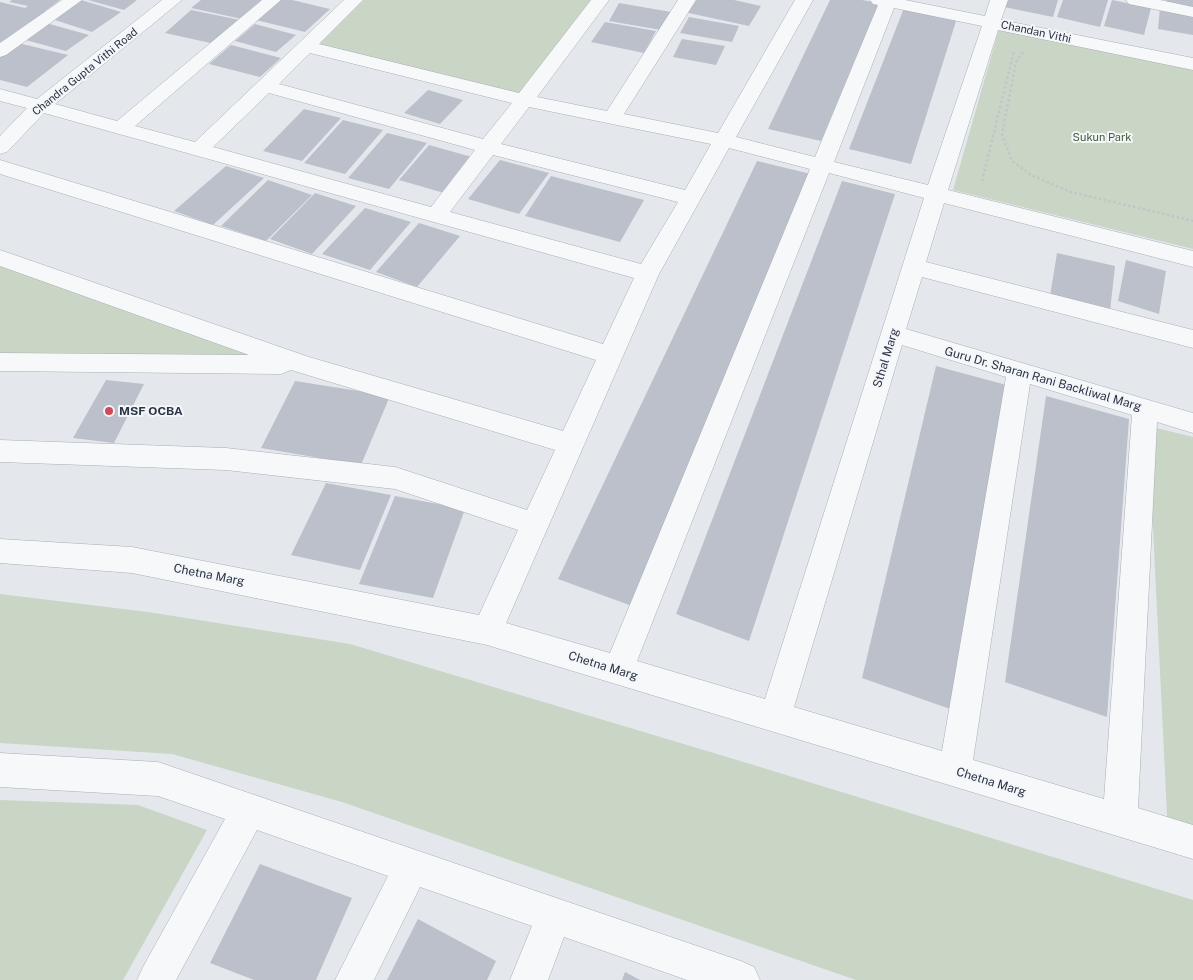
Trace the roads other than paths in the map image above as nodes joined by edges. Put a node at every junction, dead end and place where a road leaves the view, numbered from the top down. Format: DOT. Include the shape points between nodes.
graph roads {
  1 [pos="73,0"];
  2 [pos="173,0"];
  3 [pos="272,0"];
  4 [pos="354,0"];
  5 [pos="600,0"];
  6 [pos="688,0"];
  7 [pos="804,0"];
  8 [pos="1000,0"];
  9 [pos="1135,0"];
  10 [pos="884,1"];
  11 [pos="1193,12"];
  12 [pos="991,23"];
  13 [pos="306,46"];
  14 [pos="0,51"];
  15 [pos="1193,64"];
  16 [pos="266,86"];
  17 [pos="0,96"];
  18 [pos="524,100"];
  19 [pos="40,106"];
  20 [pos="612,118"];
  21 [pos="120,129"];
  22 [pos="723,140"];
  23 [pos="488,147"];
  24 [pos="0,148"];
  25 [pos="199,150"];
  26 [pos="0,166"];
  27 [pos="823,166"];
  28 [pos="936,194"];
  29 [pos="691,198"];
  30 [pos="436,216"];
  31 [pos="0,258"];
  32 [pos="1193,259"];
  33 [pos="914,267"];
  34 [pos="647,274"];
  35 [pos="893,334"];
  36 [pos="1193,340"];
  37 [pos="610,355"];
  38 [pos="0,362"];
  39 [pos="303,365"];
  40 [pos="1019,372"];
  41 [pos="1145,409"];
  42 [pos="1193,423"];
  43 [pos="571,444"];
  44 [pos="0,451"];
  45 [pos="535,524"];
  46 [pos="0,551"];
  47 [pos="487,631"];
  48 [pos="618,671"];
  49 [pos="775,717"];
  50 [pos="0,770"];
  51 [pos="955,771"];
  52 [pos="249,810"];
  53 [pos="1120,821"];
  54 [pos="1193,842"];
  55 [pos="412,866"];
  56 [pos="554,915"];
  57 [pos="156,980"];
  58 [pos="354,980"];
  59 [pos="529,980"];
  60 [pos="741,980"];
  1 -- 14 [label="street"];
  2 -- 19 [label="street, Chandra Gupta Vithi Road"];
  3 -- 21 [label="street"];
  4 -- 13 [label="street"];
  5 -- 18 [label="street"];
  6 -- 20 [label="street"];
  7 -- 22 [label="street"];
  8 -- 12 [label="street, Sthal Marg"];
  9 -- 11 [label="street"];
  10 -- 12 [label="street, Chandan Vithi"];
  10 -- 27 [label="street"];
  12 -- 15 [label="street, Chandan Vithi"];
  12 -- 28 [label="street, Sthal Marg"];
  13 -- 16 [label="street"];
  13 -- 18 [label="street"];
  16 -- 23 [label="street"];
  16 -- 25 [label="street"];
  17 -- 19 [label="street"];
  18 -- 20 [label="street"];
  18 -- 23 [label="street"];
  19 -- 21 [label="street"];
  19 -- 24 [label="street, Chandra Gupta Vithi Road"];
  20 -- 22 [label="street"];
  21 -- 25 [label="street"];
  22 -- 27 [label="street"];
  22 -- 29 [label="street"];
  23 -- 29 [label="street"];
  23 -- 30 [label="street"];
  25 -- 30 [label="street"];
  26 -- 37 [label="street"];
  27 -- 28 [label="street"];
  27 -- 48 [label="street"];
  28 -- 32 [label="street"];
  28 -- 33 [label="street, Sthal Marg"];
  29 -- 34 [label="street"];
  30 -- 34 [label="street"];
  31 -- 39 [label="street"];
  33 -- 35 [label="street, Sthal Marg"];
  33 -- 36 [label="street"];
  34 -- 37 [label="street"];
  35 -- 40 [label="street, Guru Dr. Sharan Rani Backliwal Marg"];
  35 -- 49 [label="street, Sthal Marg"];
  37 -- 43 [label="street"];
  38 -- 39 [label="street"];
  39 -- 43 [label="street"];
  40 -- 41 [label="street, Guru Dr. Sharan Rani Backliwal Marg"];
  40 -- 51 [label="street"];
  41 -- 42 [label="street, Guru Dr. Sharan Rani Backliwal Marg"];
  41 -- 53 [label="street"];
  43 -- 45 [label="street"];
  44 -- 45 [label="street" via="226,459 395,478"];
  45 -- 47 [label="street"];
  46 -- 47 [label="street, Chetna Marg" via="132,560"];
  47 -- 48 [label="street, Chetna Marg"];
  48 -- 49 [label="street, Chetna Marg"];
  49 -- 51 [label="street, Chetna Marg"];
  50 -- 52 [label="street" via="158,779"];
  51 -- 53 [label="street, Chetna Marg"];
  52 -- 55 [label="street"];
  52 -- 57 [label="street"];
  53 -- 54 [label="street, Chetna Marg"];
  55 -- 56 [label="street"];
  55 -- 58 [label="street"];
  56 -- 59 [label="street"];
  56 -- 60 [label="street"];
}
